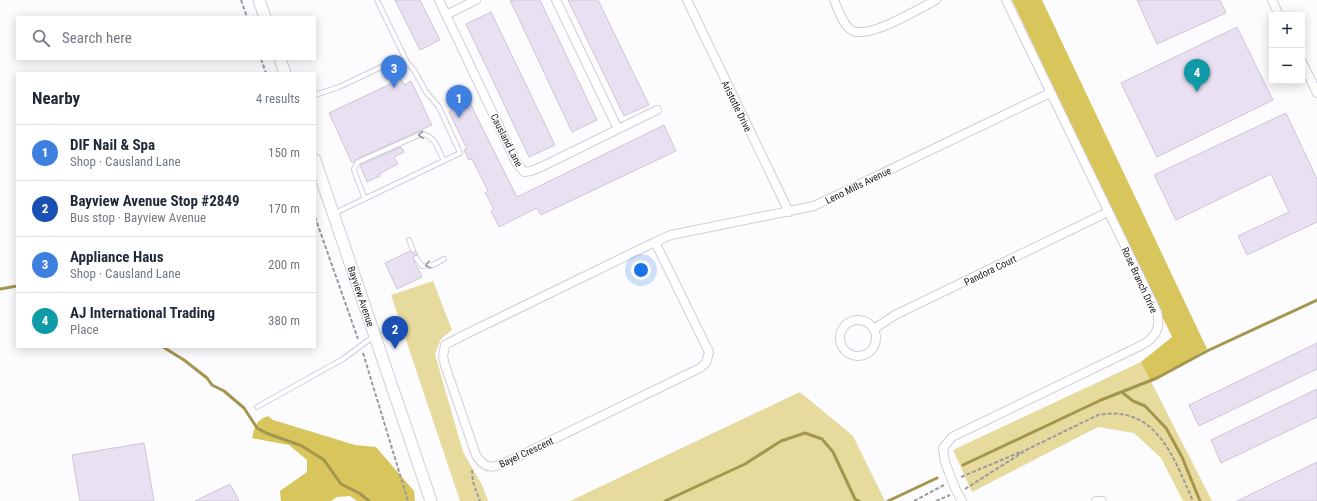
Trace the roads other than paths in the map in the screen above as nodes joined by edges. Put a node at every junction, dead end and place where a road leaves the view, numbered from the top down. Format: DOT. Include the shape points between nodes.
graph roads {
  1 [pos="259,0"];
  2 [pos="377,0"];
  3 [pos="439,0"];
  4 [pos="476,0"];
  5 [pos="556,0"];
  6 [pos="687,0"];
  7 [pos="834,0"];
  8 [pos="936,0"];
  9 [pos="1006,0"];
  10 [pos="1272,0"];
  11 [pos="1278,12"];
  12 [pos="446,15"];
  13 [pos="265,16"];
  14 [pos="280,60"];
  15 [pos="407,62"];
  16 [pos="1305,68"];
  17 [pos="285,72"];
  18 [pos="1317,92"];
  19 [pos="1050,93"];
  20 [pos="316,95"];
  21 [pos="657,110"];
  22 [pos="618,129"];
  23 [pos="444,161"];
  24 [pos="316,163"];
  25 [pos="365,199"];
  26 [pos="789,212"];
  27 [pos="1108,212"];
  28 [pos="333,214"];
  29 [pos="408,240"];
  30 [pos="655,242"];
  31 [pos="413,250"];
  32 [pos="416,258"];
  33 [pos="444,259"];
  34 [pos="874,329"];
  35 [pos="374,336"];
  36 [pos="257,407"];
  37 [pos="431,501"];
  38 [pos="962,501"];
  39 [pos="1096,501"];
  40 [pos="1102,501"];
  1 -- 13 [label="main road"];
  2 -- 15 [label="lane"];
  3 -- 12 [label="street, Causland Lane"];
  4 -- 12 [label="street"];
  5 -- 22 [label="street"];
  6 -- 26 [label="street, Aristotle Drive"];
  7 -- 8 [label="street" via="852,31 862,32 875,30"];
  9 -- 19 [label="street, Rose Branch Drive"];
  10 -- 11 [label="street"];
  12 -- 22 [label="street, Causland Lane" via="516,162 524,172 531,172"];
  14 -- 17 [label="main road"];
  15 -- 20 [label="lane" via="392,62 339,87"];
  15 -- 23 [label="lane" via="439,107 460,153"];
  16 -- 18 [label="street"];
  19 -- 26 [label="street, Leno Mills Avenue" via="824,202"];
  19 -- 27 [label="street, Rose Branch Drive"];
  21 -- 22 [label="street, Causland Lane"];
  23 -- 25 [label="lane"];
  23 -- 25 [label="lane, one-way" via="433,138 421,134 358,162 354,169"];
  24 -- 28 [label="main road, Bayview Avenue"];
  25 -- 28 [label="lane"];
  26 -- 30 [label="street, Leno Mills Avenue" via="687,231"];
  27 -- 34 [label="street, Pandora Court" via="895,316"];
  27 -- 38 [label="street, Rose Branch Drive, bridge" via="1157,312 1157,333 1122,355 952,437 943,448 944,462"];
  28 -- 35 [label="main road, Bayview Avenue"];
  29 -- 31 [label="lane"];
  30 -- 30 [label="street, Bayel Crescent" via="445,345 445,365 481,463 489,467 503,463 706,363 709,352"];
  33 -- 32 [label="lane, one-way" via="426,267"];
  34 -- 34 [label="street" via="865,321 853,321 843,328 840,340 842,346 850,354 867,354 875,346"];
  35 -- 36 [label="lane" via="343,359"];
  35 -- 37 [label="main road, Bayview Avenue"];
  39 -- 40 [label="street"];
}
